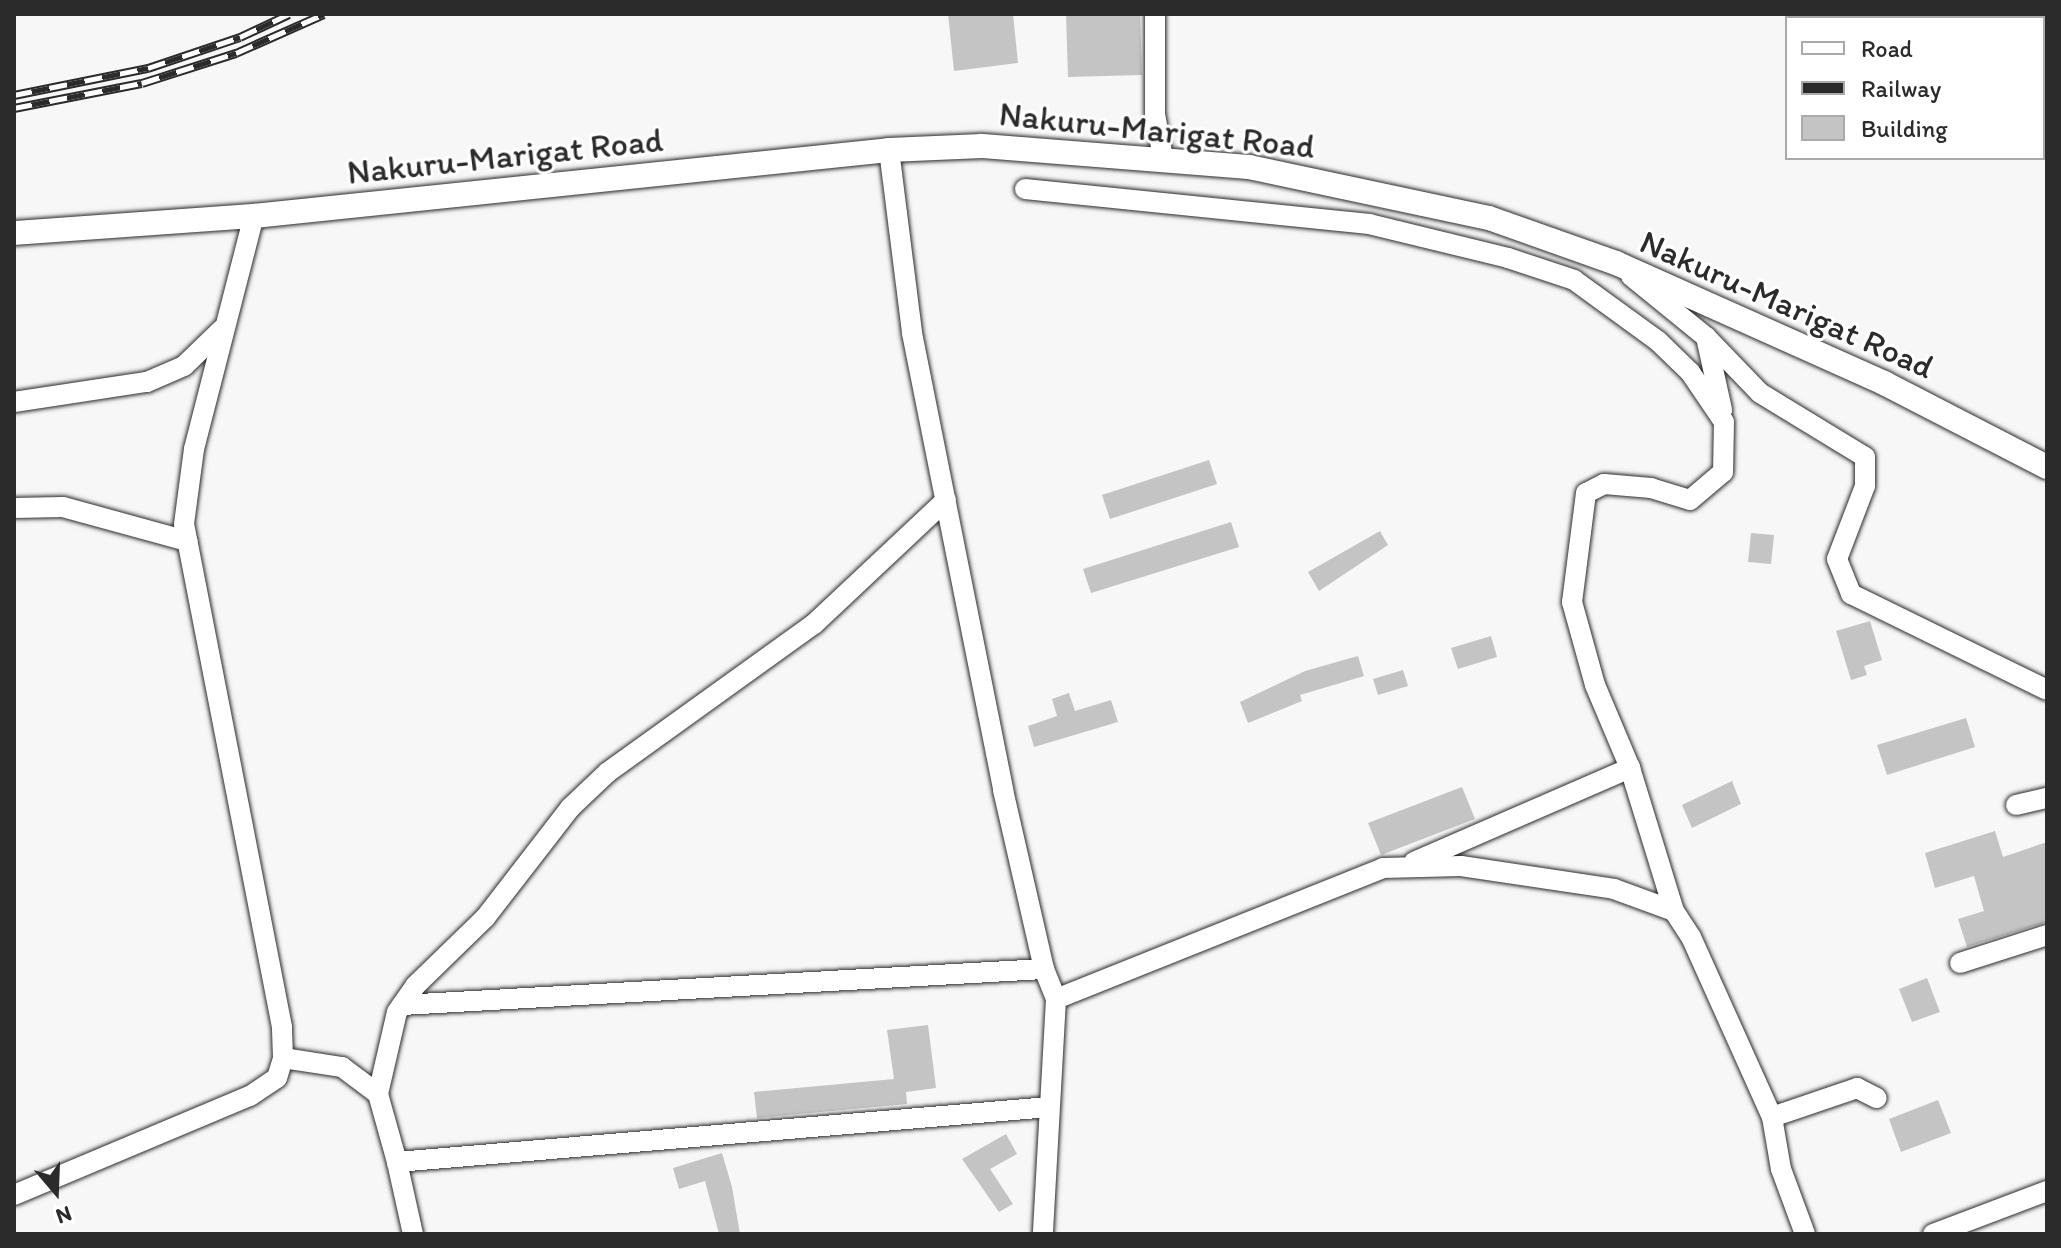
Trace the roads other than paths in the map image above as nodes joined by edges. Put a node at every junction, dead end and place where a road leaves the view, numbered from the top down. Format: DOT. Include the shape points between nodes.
graph roads {
  1 [pos="1155,14"];
  2 [pos="889,150"];
  3 [pos="1163,158"];
  4 [pos="1025,189"];
  5 [pos="254,216"];
  6 [pos="14,233"];
  7 [pos="1616,263"];
  8 [pos="226,324"];
  9 [pos="1706,337"];
  10 [pos="14,402"];
  11 [pos="1724,422"];
  12 [pos="2047,467"];
  13 [pos="946,500"];
  14 [pos="14,508"];
  15 [pos="187,541"];
  16 [pos="2047,690"];
  17 [pos="1630,768"];
  18 [pos="2047,798"];
  19 [pos="2016,805"];
  20 [pos="1409,864"];
  21 [pos="1674,911"];
  22 [pos="2047,935"];
  23 [pos="1960,963"];
  24 [pos="1044,969"];
  25 [pos="1056,999"];
  26 [pos="402,1005"];
  27 [pos="283,1058"];
  28 [pos="378,1094"];
  29 [pos="1877,1098"];
  30 [pos="1049,1107"];
  31 [pos="1772,1117"];
  32 [pos="397,1162"];
  33 [pos="2047,1191"];
  34 [pos="14,1195"];
  35 [pos="413,1234"];
  36 [pos="1043,1234"];
  37 [pos="1805,1234"];
  38 [pos="1933,1234"];
  1 -- 3 [label="street" via="1155,114"];
  2 -- 3 [label="main road, Nakuru-Marigat Road" via="982,146"];
  2 -- 5 [label="main road, Nakuru-Marigat Road"];
  2 -- 13 [label="street" via="912,333"];
  3 -- 7 [label="main road, Nakuru-Marigat Road" via="1378,191 1489,218"];
  4 -- 11 [label="street" via="1369,224 1561,276 1658,341 1690,372"];
  5 -- 6 [label="main road, Nakuru-Marigat Road"];
  5 -- 8 [label="street"];
  7 -- 9 [label="street"];
  7 -- 12 [label="main road, Nakuru-Marigat Road" via="1884,383"];
  8 -- 10 [label="street" via="184,366 147,382"];
  8 -- 15 [label="street" via="194,449 184,524"];
  9 -- 11 [label="street"];
  9 -- 16 [label="street" via="1760,393 1865,457 1865,486 1837,559 1851,594"];
  11 -- 17 [label="street" via="1723,472 1690,500 1651,488 1604,484 1586,493 1572,602 1595,685"];
  13 -- 24 [label="street"];
  13 -- 26 [label="street" via="814,624 599,781 552,829 485,918"];
  14 -- 15 [label="street" via="63,507"];
  15 -- 27 [label="street" via="282,1027"];
  17 -- 20 [label="street"];
  17 -- 21 [label="street"];
  18 -- 19 [label="street"];
  20 -- 21 [label="street" via="1461,866 1614,889"];
  20 -- 25 [label="street" via="1383,868"];
  21 -- 31 [label="street" via="1691,937"];
  22 -- 23 [label="street"];
  24 -- 25 [label="street"];
  24 -- 26 [label="street"];
  25 -- 30 [label="street"];
  26 -- 28 [label="street"];
  27 -- 28 [label="street" via="342,1067"];
  27 -- 34 [label="street" via="277,1078 250,1096"];
  28 -- 32 [label="street"];
  29 -- 31 [label="street" via="1857,1088"];
  30 -- 32 [label="street"];
  30 -- 36 [label="street"];
  31 -- 37 [label="street" via="1781,1169"];
  32 -- 35 [label="street"];
  33 -- 38 [label="street"];
}
